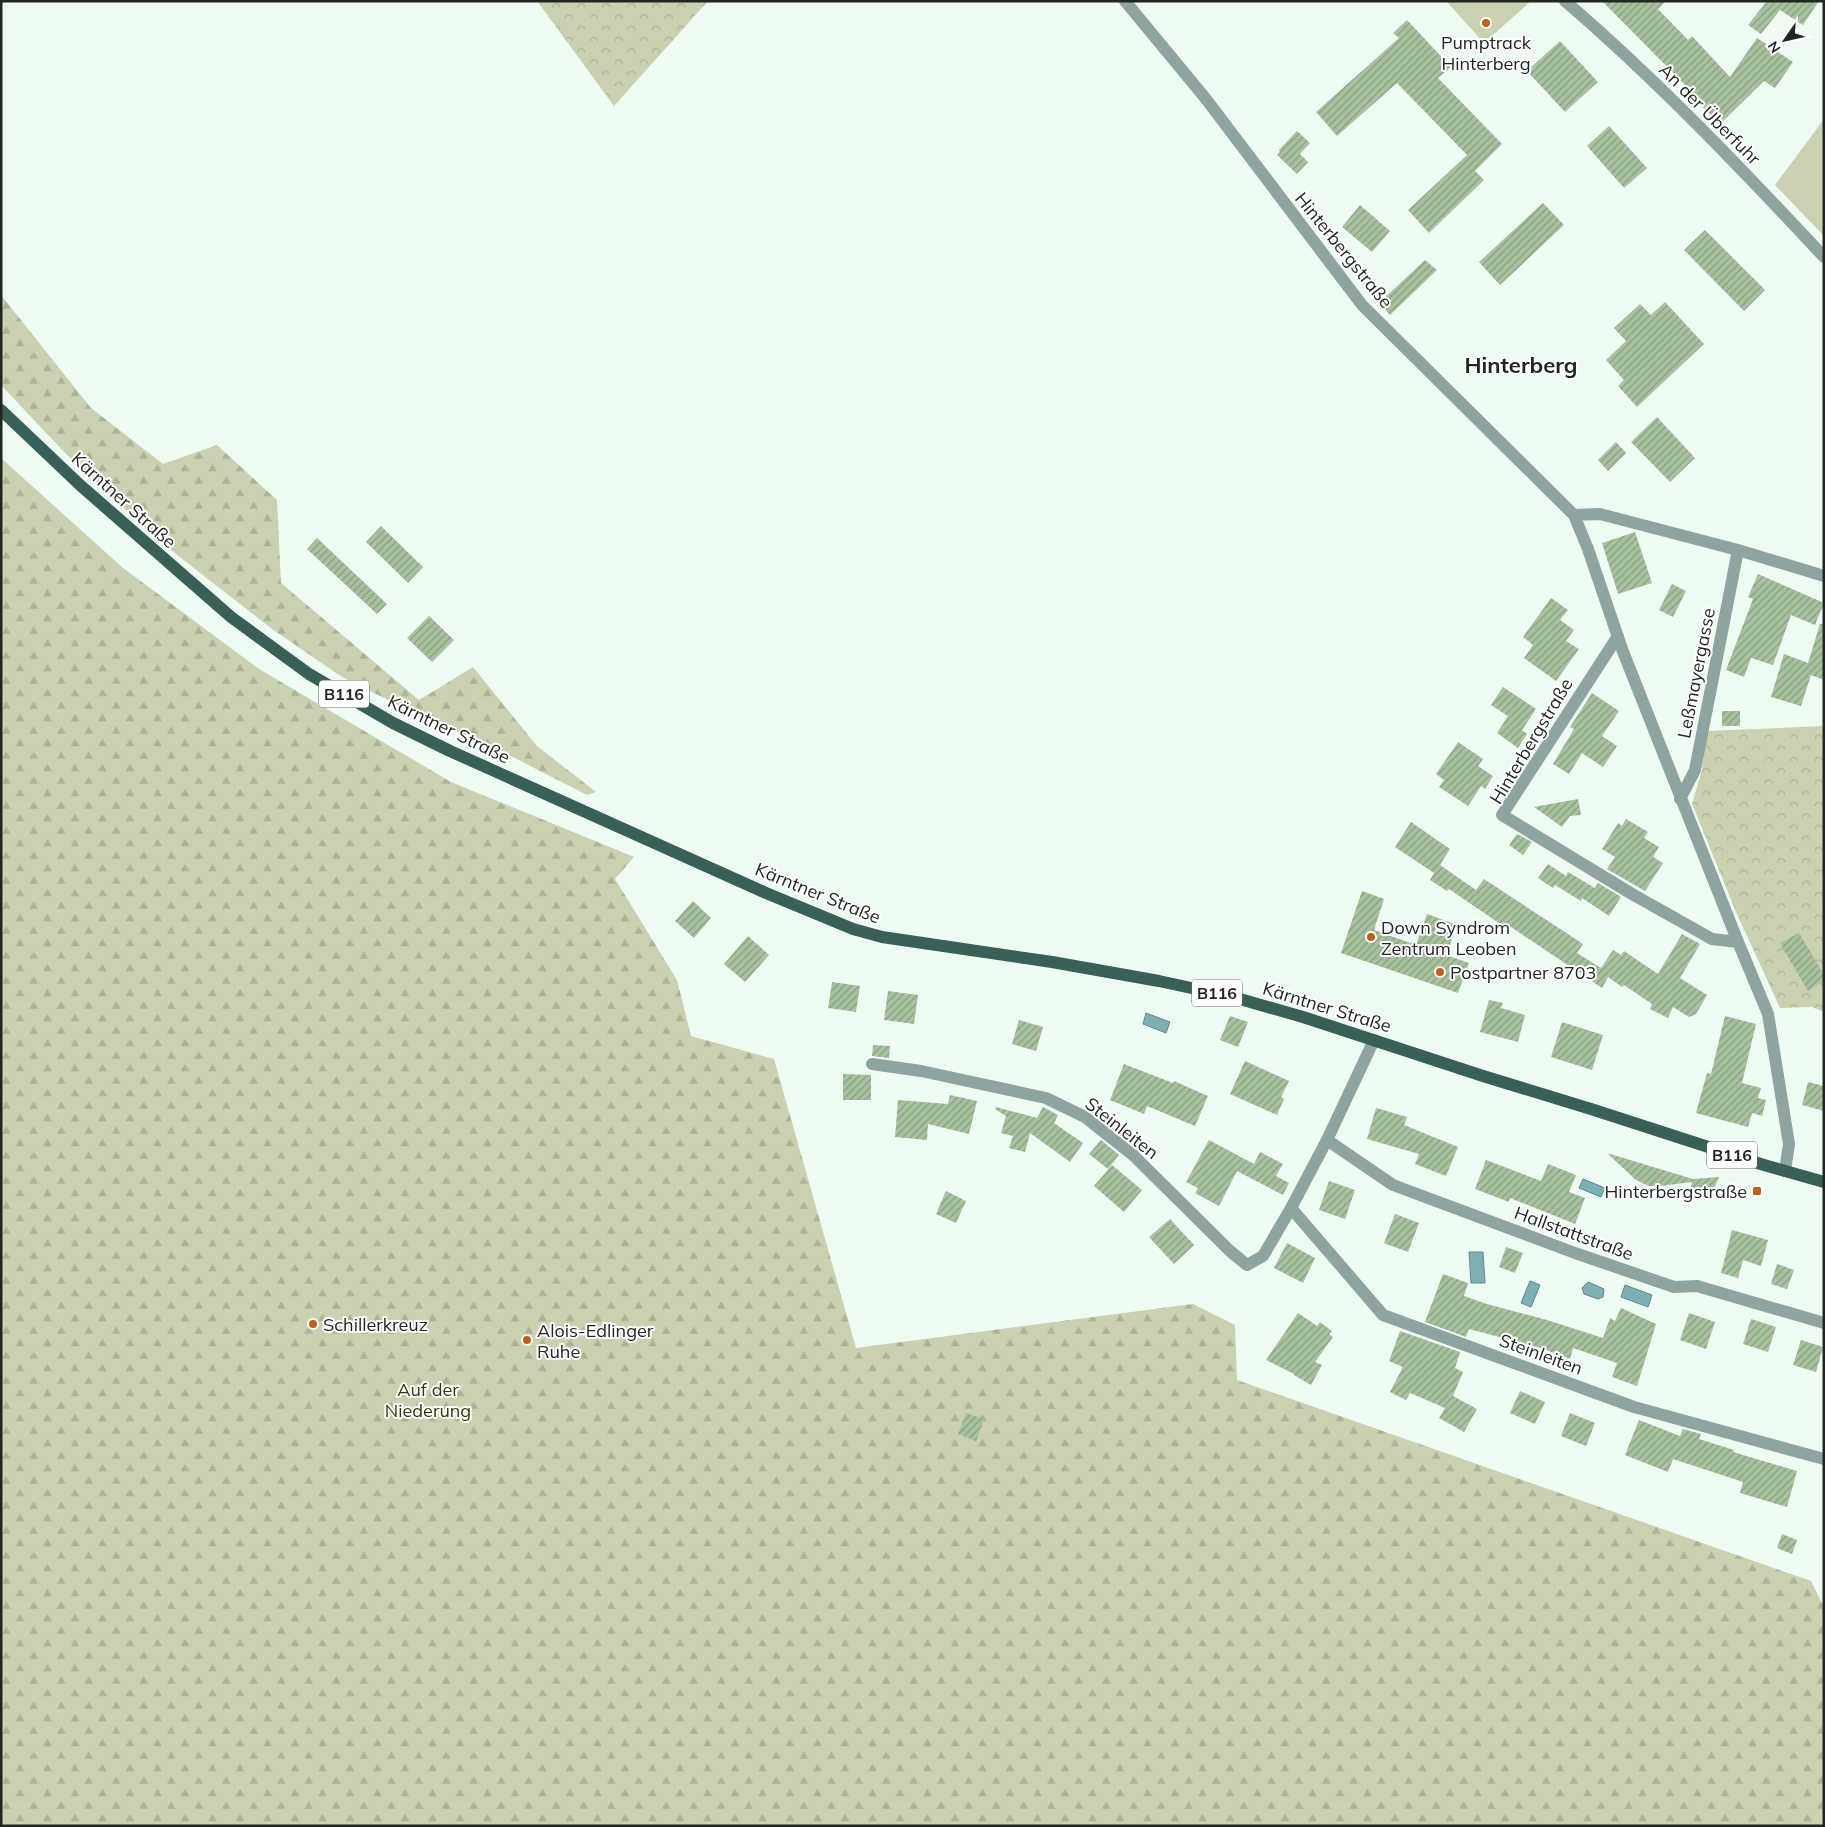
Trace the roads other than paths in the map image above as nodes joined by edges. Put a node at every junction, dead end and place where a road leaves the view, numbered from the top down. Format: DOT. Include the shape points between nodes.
graph roads {
  1 [pos="1125,1"];
  2 [pos="1565,1"];
  3 [pos="1824,257"];
  4 [pos="1,410"];
  5 [pos="1574,515"];
  6 [pos="1738,550"];
  7 [pos="1824,576"];
  8 [pos="1618,636"];
  9 [pos="1680,799"];
  10 [pos="1738,942"];
  11 [pos="1374,1040"];
  12 [pos="872,1064"];
  13 [pos="1327,1140"];
  14 [pos="1785,1171"];
  15 [pos="1824,1182"];
  16 [pos="1292,1208"];
  17 [pos="1824,1323"];
  18 [pos="1824,1459"];
  1 -- 5 [label="street, Hinterbergstraße" via="1206,99 1362,305"];
  2 -- 3 [label="street, An der Überfuhr" via="1605,35 1715,142"];
  4 -- 11 [label="main road, Kärntner Straße / B116" via="80,485 238,622 309,674 393,722 483,766 852,929 910,943 1052,962 1233,996"];
  5 -- 6 [label="street" via="1600,514"];
  5 -- 8 [label="street, Hinterbergstraße"];
  6 -- 7 [label="street"];
  6 -- 9 [label="street, Leßmayergasse" via="1695,770"];
  8 -- 9 [label="street, Hinterbergstraße"];
  8 -- 10 [label="street, Hinterbergstraße" via="1502,815 1712,939"];
  9 -- 10 [label="street, Hinterbergstraße"];
  10 -- 14 [label="street, Hinterbergstraße" via="1768,1014 1789,1144"];
  11 -- 13 [label="street, Steinleiten"];
  11 -- 14 [label="main road, Kärntner Straße / B116"];
  12 -- 16 [label="street, Steinleiten" via="921,1071 1046,1098 1085,1117 1133,1155 1247,1265 1262,1256"];
  13 -- 16 [label="street, Steinleiten"];
  13 -- 17 [label="street, Hallstattstraße" via="1393,1185 1574,1253 1674,1287 1697,1286"];
  14 -- 15 [label="main road, Kärntner Straße / B116"];
  16 -- 18 [label="street, Steinleiten" via="1382,1316 1634,1407"];
}
